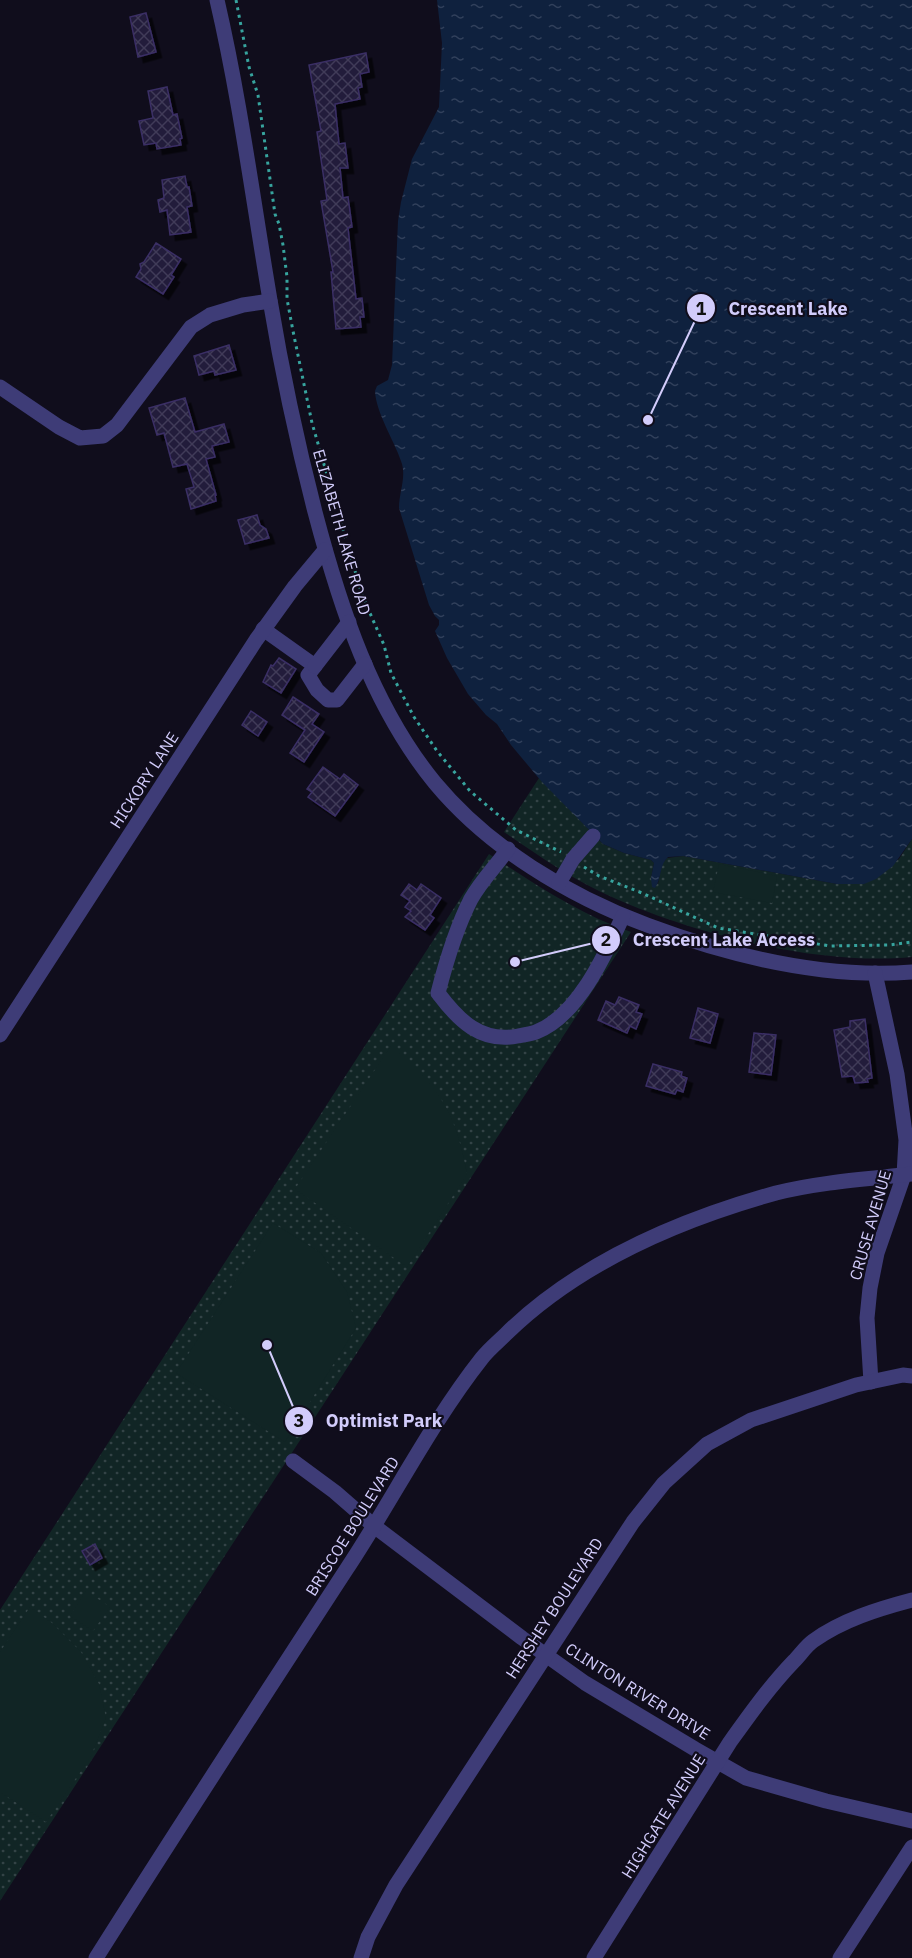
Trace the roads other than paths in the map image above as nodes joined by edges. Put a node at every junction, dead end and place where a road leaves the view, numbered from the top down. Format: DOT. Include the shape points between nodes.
graph roads {
  1 [pos="217,0"];
  2 [pos="270,301"];
  3 [pos="0,387"];
  4 [pos="325,550"];
  5 [pos="349,622"];
  6 [pos="263,629"];
  7 [pos="365,663"];
  8 [pos="315,666"];
  9 [pos="593,836"];
  10 [pos="508,849"];
  11 [pos="559,883"];
  12 [pos="623,916"];
  13 [pos="912,972"];
  14 [pos="875,973"];
  15 [pos="0,1035"];
  16 [pos="908,1174"];
  17 [pos="912,1376"];
  18 [pos="871,1382"];
  19 [pos="293,1461"];
  20 [pos="375,1526"];
  21 [pos="912,1600"];
  22 [pos="545,1654"];
  23 [pos="719,1762"];
  24 [pos="912,1821"];
  25 [pos="912,1847"];
  26 [pos="96,1958"];
  27 [pos="361,1958"];
  28 [pos="594,1958"];
  29 [pos="840,1958"];
  1 -- 2 [label="street, ELIZABETH LAKE ROAD" via="238,98"];
  2 -- 3 [label="street" via="210,315 191,327 117,425 103,436 80,438"];
  2 -- 4 [label="street, ELIZABETH LAKE ROAD" via="298,446"];
  4 -- 5 [label="street, ELIZABETH LAKE ROAD"];
  4 -- 6 [label="street, HICKORY LANE"];
  5 -- 7 [label="street, ELIZABETH LAKE ROAD"];
  5 -- 8 [label="street"];
  6 -- 8 [label="street"];
  6 -- 15 [label="street, HICKORY LANE"];
  7 -- 8 [label="street" via="337,700 328,700 317,690 308,675"];
  7 -- 10 [label="street, ELIZABETH LAKE ROAD" via="396,725 424,768 460,810"];
  9 -- 11 [label="street"];
  10 -- 11 [label="street, ELIZABETH LAKE ROAD"];
  10 -- 12 [label="street" via="471,900 438,993 452,1012 475,1031 502,1039 536,1032 557,1020 585,989"];
  11 -- 12 [label="street, ELIZABETH LAKE ROAD"];
  12 -- 14 [label="street, ELIZABETH LAKE ROAD" via="756,958"];
  13 -- 14 [label="street, ELIZABETH LAKE ROAD"];
  14 -- 16 [label="street, CRUSE AVENUE" via="897,1074"];
  16 -- 18 [label="street, CRUSE AVENUE" via="877,1253 870,1288 867,1318"];
  16 -- 20 [label="street, BRISCOE BOULEVARD" via="778,1193 729,1208 638,1244 555,1292 484,1355 456,1393"];
  17 -- 18 [label="street, HERSHEY BOULEVARD"];
  18 -- 22 [label="street, HERSHEY BOULEVARD" via="751,1420 707,1444 664,1483 633,1522"];
  19 -- 20 [label="street, CLINTON RIVER DRIVE"];
  20 -- 22 [label="street, CLINTON RIVER DRIVE"];
  20 -- 26 [label="street, BRISCOE BOULEVARD"];
  21 -- 23 [label="street, HIGHGATE AVENUE" via="846,1623 812,1642 754,1709"];
  22 -- 23 [label="street, CLINTON RIVER DRIVE" via="585,1683"];
  22 -- 27 [label="street, HERSHEY BOULEVARD" via="396,1885"];
  23 -- 24 [label="street, CLINTON RIVER DRIVE" via="746,1778"];
  23 -- 28 [label="street, HIGHGATE AVENUE"];
  25 -- 29 [label="street"];
}
